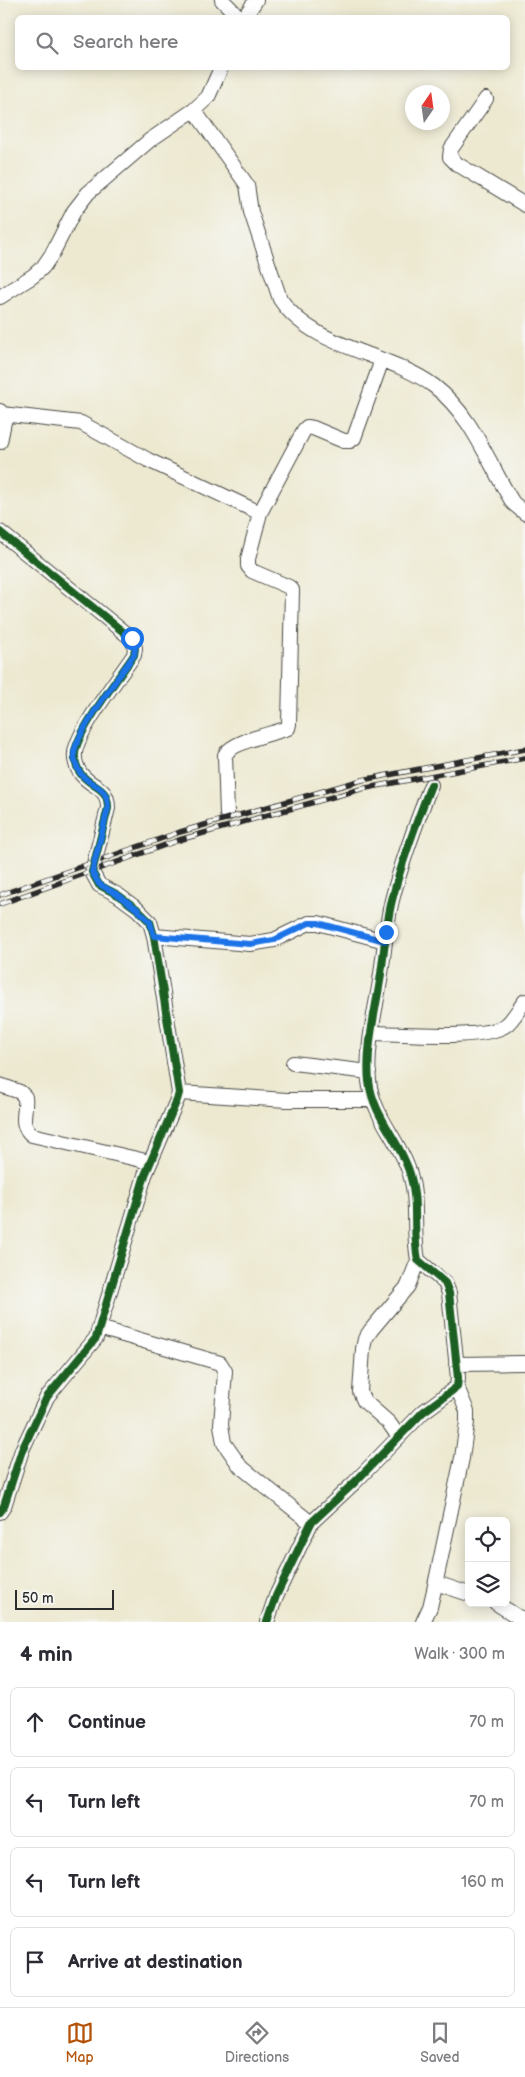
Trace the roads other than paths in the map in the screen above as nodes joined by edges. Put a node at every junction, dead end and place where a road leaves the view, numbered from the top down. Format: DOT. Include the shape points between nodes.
graph roads {
  1 [pos="222,0"];
  2 [pos="256,0"];
  3 [pos="237,15"];
  4 [pos="246,15"];
  5 [pos="220,70"];
  6 [pos="486,99"];
  7 [pos="194,110"];
  8 [pos="525,205"];
  9 [pos="0,297"];
  10 [pos="382,360"];
  11 [pos="1,412"];
  12 [pos="0,442"];
  13 [pos="260,513"];
  14 [pos="525,513"];
  15 [pos="1,534"];
  16 [pos="431,785"];
  17 [pos="227,814"];
  18 [pos="154,936"];
  19 [pos="385,941"];
  20 [pos="525,1001"];
  21 [pos="372,1033"];
  22 [pos="293,1064"];
  23 [pos="370,1072"];
  24 [pos="0,1085"];
  25 [pos="178,1093"];
  26 [pos="373,1100"];
  27 [pos="150,1162"];
  28 [pos="418,1260"];
  29 [pos="99,1328"];
  30 [pos="525,1363"];
  31 [pos="456,1364"];
  32 [pos="458,1387"];
  33 [pos="400,1437"];
  34 [pos="0,1512"];
  35 [pos="311,1523"];
  36 [pos="436,1583"];
  37 [pos="465,1593"];
  38 [pos="502,1607"];
  39 [pos="525,1619"];
  40 [pos="267,1622"];
  41 [pos="422,1622"];
  1 -- 3 [label="street"];
  2 -- 4 [label="street"];
  5 -- 7 [label="street" via="208,97"];
  6 -- 8 [label="street" via="450,149 450,157"];
  7 -- 9 [label="street" via="150,140 88,193 74,211 43,267"];
  7 -- 10 [label="street" via="247,185 251,212 286,309 299,321 331,339"];
  10 -- 13 [label="street" via="354,438 344,441 313,428 304,430"];
  10 -- 14 [label="street" via="425,380 449,398 465,417 513,503"];
  11 -- 12 [label="street" via="4,422"];
  11 -- 13 [label="street" via="81,423 148,460"];
  13 -- 17 [label="street" via="248,566 292,590 289,724 288,728 227,751"];
  15 -- 18 [label="street" via="132,638 134,655 80,735 74,753 82,775 108,799 92,872 99,884 137,909 150,922"];
  16 -- 19 [label="street" via="409,842 392,901"];
  18 -- 19 [label="street" via="250,944 274,940 309,923 318,923"];
  18 -- 25 [label="street"];
  19 -- 21 [label="street"];
  20 -- 21 [label="street" via="508,1024 490,1031 464,1034"];
  21 -- 23 [label="street"];
  22 -- 23 [label="street"];
  23 -- 26 [label="street"];
  24 -- 27 [label="street" via="25,1097 23,1124 32,1135"];
  25 -- 26 [label="street" via="287,1100"];
  25 -- 27 [label="street"];
  26 -- 28 [label="street" via="383,1122 399,1144 411,1175 416,1204 414,1229"];
  27 -- 29 [label="street"];
  28 -- 31 [label="street" via="446,1283"];
  28 -- 33 [label="street" via="408,1286 371,1330 363,1349 360,1392 364,1401"];
  29 -- 34 [label="street" via="96,1338 47,1396 22,1450"];
  29 -- 35 [label="street" via="220,1363 225,1371 221,1425 224,1443 240,1466"];
  30 -- 31 [label="street"];
  31 -- 32 [label="street"];
  32 -- 33 [label="street" via="423,1412"];
  32 -- 36 [label="street" via="467,1422"];
  33 -- 35 [label="street"];
  35 -- 40 [label="street"];
  36 -- 37 [label="street"];
  36 -- 41 [label="street" via="430,1608"];
  38 -- 39 [label="street"];
}
